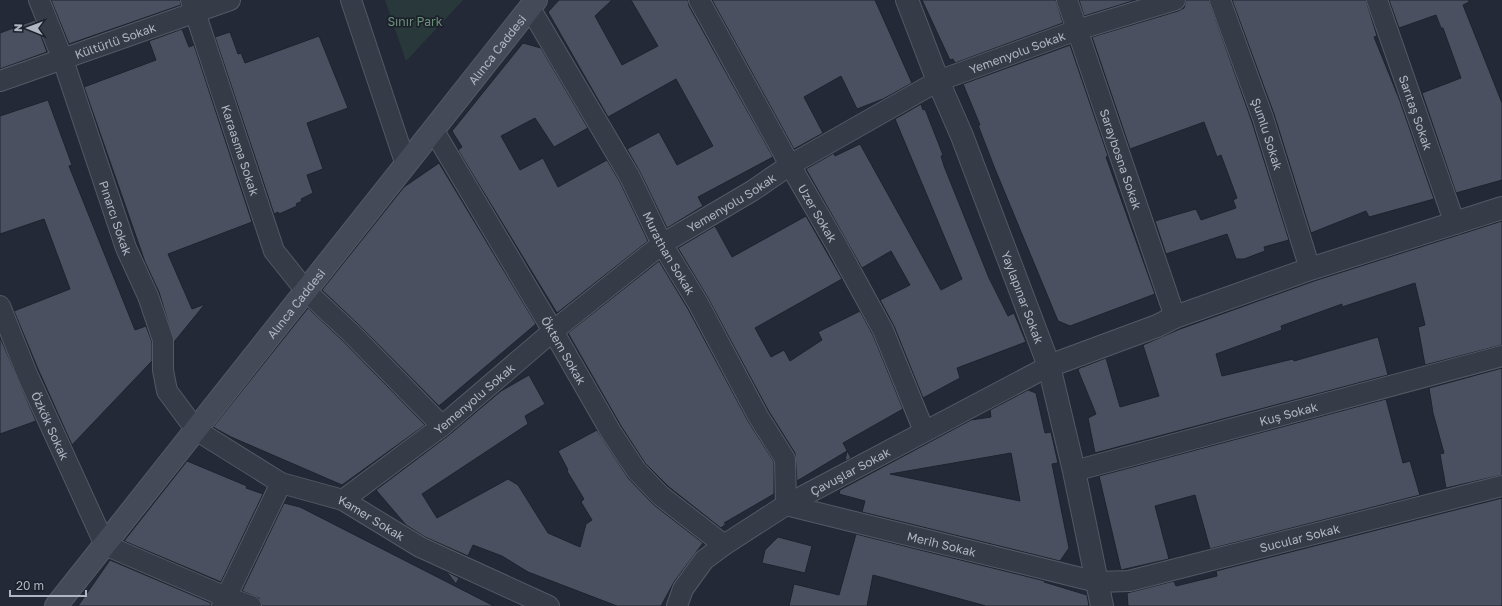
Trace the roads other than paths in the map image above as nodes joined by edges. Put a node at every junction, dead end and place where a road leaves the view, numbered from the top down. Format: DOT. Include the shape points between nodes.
graph roads {
  1 [pos="39,0"];
  2 [pos="230,0"];
  3 [pos="351,0"];
  4 [pos="699,0"];
  5 [pos="907,0"];
  6 [pos="1067,0"];
  7 [pos="1175,0"];
  8 [pos="1220,0"];
  9 [pos="1377,0"];
  10 [pos="533,4"];
  11 [pos="193,6"];
  12 [pos="1077,30"];
  13 [pos="62,60"];
  14 [pos="0,81"];
  15 [pos="938,81"];
  16 [pos="434,131"];
  17 [pos="406,165"];
  18 [pos="790,165"];
  19 [pos="1502,208"];
  20 [pos="1455,224"];
  21 [pos="662,244"];
  22 [pos="1310,269"];
  23 [pos="306,291"];
  24 [pos="0,306"];
  25 [pos="1175,317"];
  26 [pos="554,331"];
  27 [pos="1502,356"];
  28 [pos="1049,366"];
  29 [pos="442,426"];
  30 [pos="196,430"];
  31 [pos="924,431"];
  32 [pos="1074,471"];
  33 [pos="281,483"];
  34 [pos="1502,486"];
  35 [pos="343,500"];
  36 [pos="786,505"];
  37 [pos="105,545"];
  38 [pos="724,545"];
  39 [pos="1097,582"];
  40 [pos="224,602"];
  41 [pos="56,606"];
  42 [pos="251,606"];
  43 [pos="549,606"];
  44 [pos="677,606"];
  45 [pos="1102,606"];
  1 -- 13 [label="street, Pınarcı Sokak"];
  2 -- 11 [label="street, Kültürlü Sokak"];
  3 -- 17 [label="street"];
  4 -- 18 [label="street, Uzer Sokak"];
  5 -- 15 [label="street, Yaylapınar Sokak"];
  6 -- 12 [label="street, Saraybosna Sokak"];
  7 -- 12 [label="street, Yemenyolu Sokak"];
  8 -- 22 [label="street, Şumlu Sokak" via="1263,118"];
  9 -- 20 [label="street, Sarıtaş Sokak"];
  10 -- 16 [label="main road, Alınca Caddesi"];
  10 -- 21 [label="street, Murathan Sokak" via="630,177"];
  11 -- 13 [label="street, Kültürlü Sokak"];
  11 -- 23 [label="street, Karaasma Sokak" via="274,251"];
  12 -- 15 [label="street, Yemenyolu Sokak"];
  12 -- 25 [label="street, Saraybosna Sokak"];
  13 -- 14 [label="street, Kültürlü Sokak"];
  13 -- 30 [label="street, Pınarcı Sokak" via="126,248 148,296 163,340 163,370 167,391"];
  15 -- 18 [label="street, Yemenyolu Sokak"];
  15 -- 28 [label="street, Yaylapınar Sokak" via="962,136"];
  16 -- 17 [label="main road, Alınca Caddesi"];
  16 -- 26 [label="street, Öktem Sokak"];
  17 -- 23 [label="main road, Alınca Caddesi"];
  18 -- 21 [label="street, Yemenyolu Sokak" via="752,191"];
  18 -- 31 [label="street, Uzer Sokak" via="883,330"];
  19 -- 20 [label="street"];
  20 -- 22 [label="street"];
  21 -- 26 [label="street, Yemenyolu Sokak"];
  21 -- 36 [label="street, Murathan Sokak" via="698,303 758,416 785,459"];
  22 -- 25 [label="street"];
  23 -- 29 [label="street, Karaasma Sokak"];
  23 -- 30 [label="main road, Alınca Caddesi"];
  24 -- 37 [label="street, Özkök Sokak" via="27,374"];
  25 -- 28 [label="street"];
  26 -- 29 [label="street, Yemenyolu Sokak"];
  26 -- 38 [label="street, Öktem Sokak" via="611,432 636,470 661,496"];
  27 -- 32 [label="street, Kuş Sokak"];
  28 -- 31 [label="street, Çavuşlar Sokak"];
  28 -- 32 [label="street, Yaylapınar Sokak"];
  29 -- 35 [label="street, Yemenyolu Sokak"];
  30 -- 33 [label="street, Kamer Sokak"];
  30 -- 37 [label="main road, Alınca Caddesi"];
  31 -- 36 [label="street, Çavuşlar Sokak"];
  32 -- 39 [label="street, Yaylapınar Sokak"];
  33 -- 35 [label="street, Kamer Sokak"];
  33 -- 40 [label="street"];
  34 -- 39 [label="street, Sucular Sokak" via="1129,581"];
  35 -- 43 [label="street, Kamer Sokak" via="420,547"];
  36 -- 38 [label="street, Çavuşlar Sokak"];
  36 -- 39 [label="street, Merih Sokak"];
  37 -- 40 [label="street"];
  37 -- 41 [label="main road, Alınca Caddesi"];
  38 -- 44 [label="street, Çavuşlar Sokak" via="704,560 682,589"];
  39 -- 45 [label="street, Yaylapınar Sokak"];
  40 -- 42 [label="street"];
}
